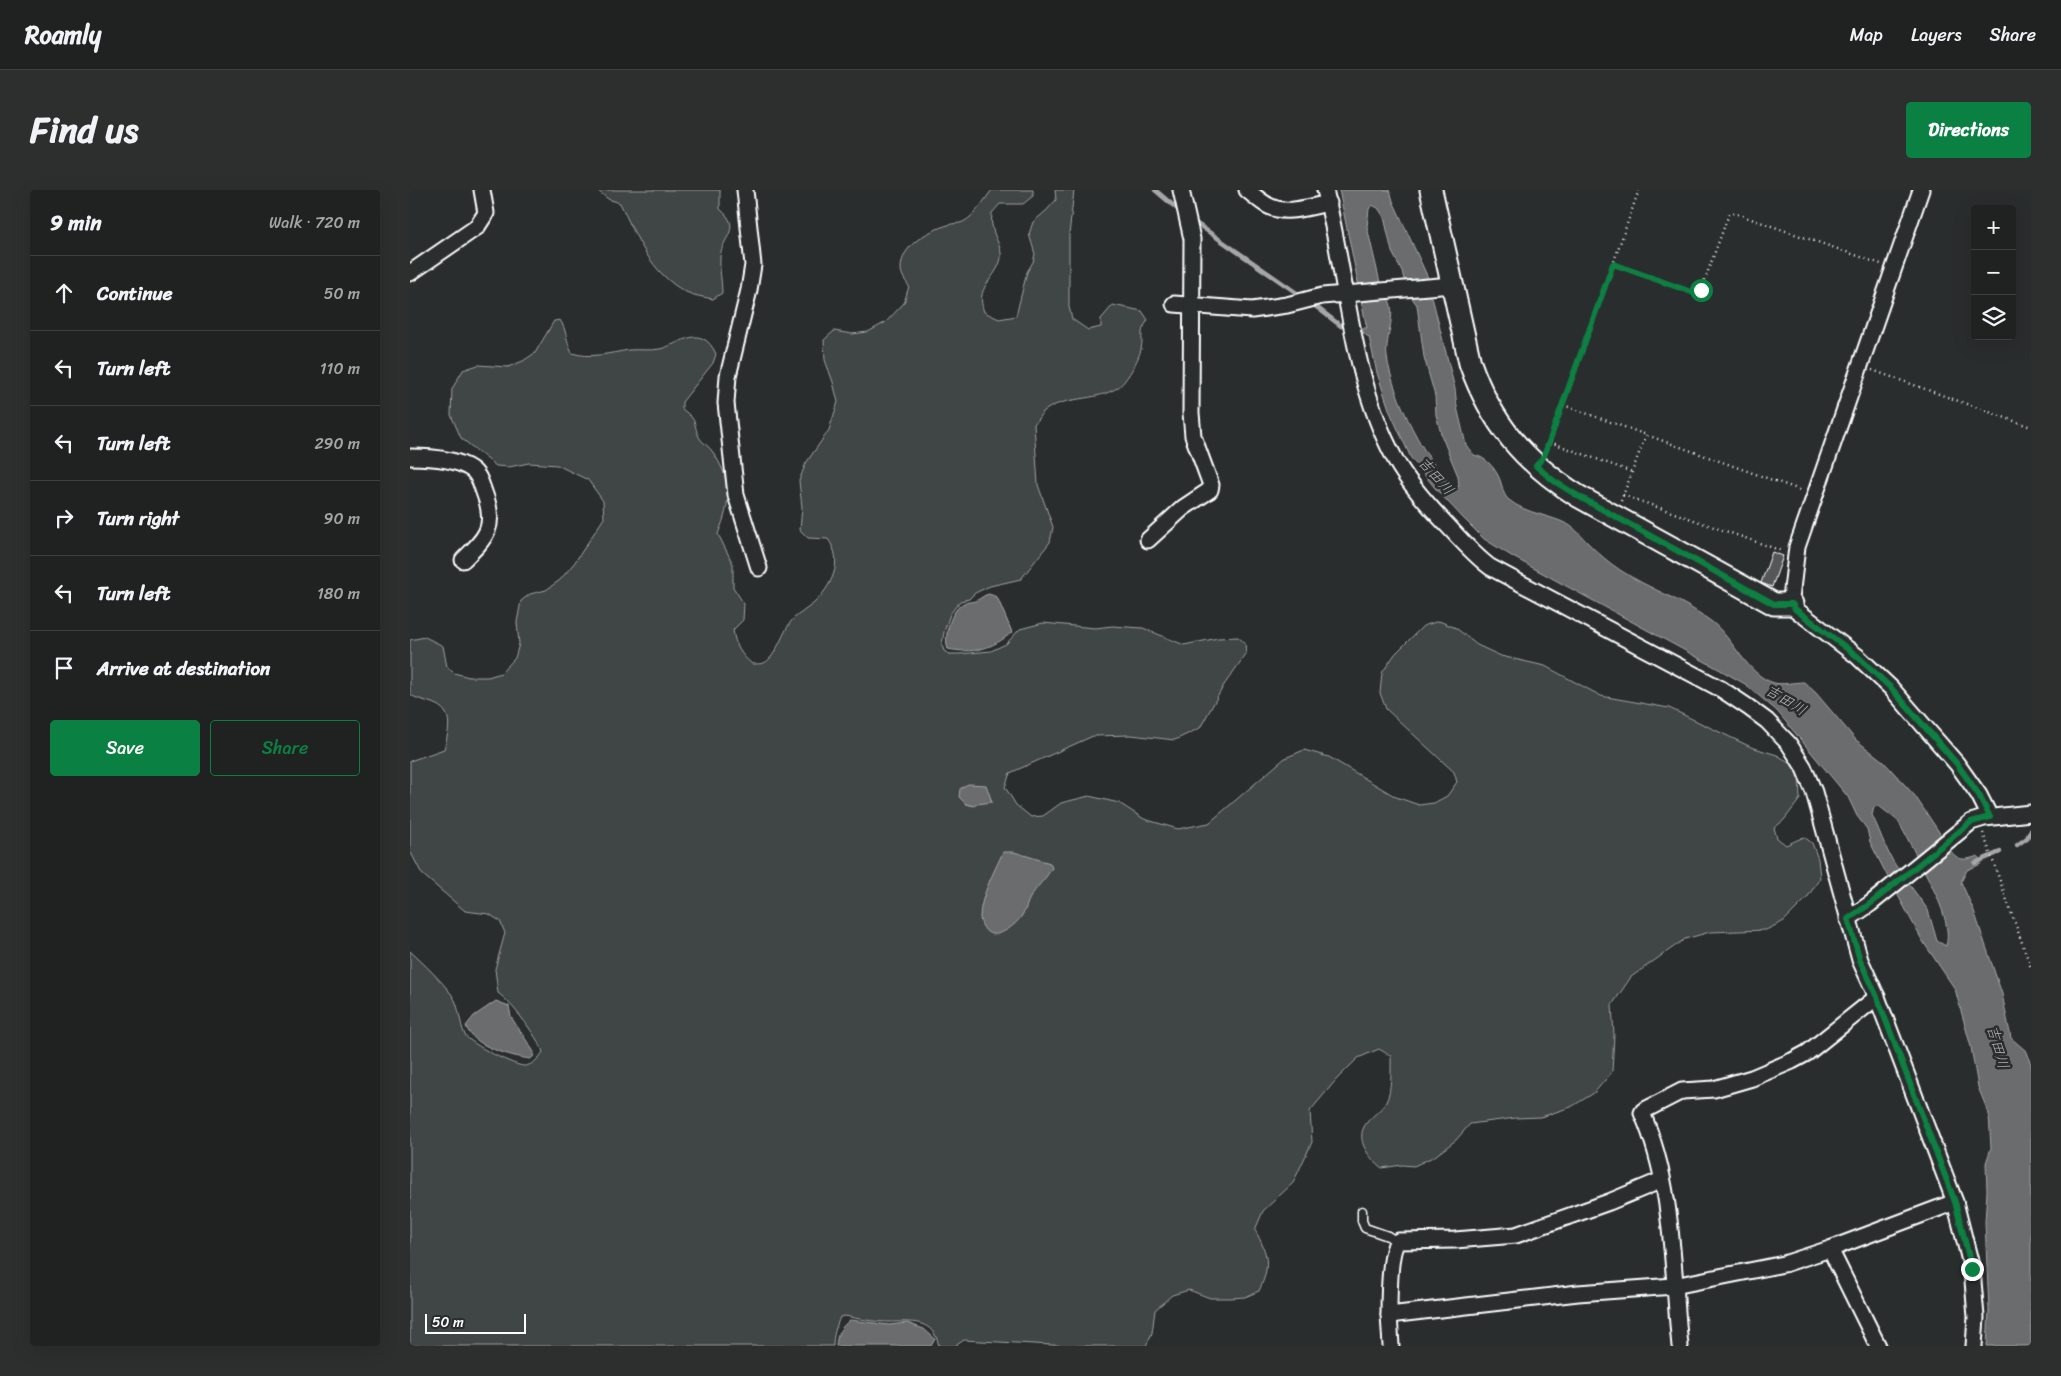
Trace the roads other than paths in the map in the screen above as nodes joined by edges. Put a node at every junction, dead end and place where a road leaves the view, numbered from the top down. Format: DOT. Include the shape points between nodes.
graph roads {
  1 [pos="482,190"];
  2 [pos="745,190"];
  3 [pos="1181,190"];
  4 [pos="1247,190"];
  5 [pos="1431,190"];
  6 [pos="1921,190"];
  7 [pos="1327,197"];
  8 [pos="410,273"];
  9 [pos="1447,286"];
  10 [pos="1350,295"];
  11 [pos="1174,304"];
  12 [pos="1192,304"];
  13 [pos="410,457"];
  14 [pos="1148,540"];
  15 [pos="463,560"];
  16 [pos="759,568"];
  17 [pos="1792,604"];
  18 [pos="2031,813"];
  19 [pos="1982,819"];
  20 [pos="1848,919"];
  21 [pos="1877,997"];
  22 [pos="1662,1180"];
  23 [pos="1955,1202"];
  24 [pos="1362,1211"];
  25 [pos="1397,1242"];
  26 [pos="1830,1249"];
  27 [pos="1674,1286"];
  28 [pos="1389,1315"];
  29 [pos="1391,1346"];
  30 [pos="1680,1346"];
  31 [pos="1878,1346"];
  32 [pos="1974,1346"];
  1 -- 8 [label="street" via="486,213 477,227"];
  2 -- 16 [label="street" via="753,265 728,376 726,404 736,495"];
  3 -- 12 [label="street" via="1192,239"];
  4 -- 7 [label="street" via="1269,206 1285,210"];
  5 -- 9 [label="street"];
  6 -- 17 [label="street" via="1814,495 1795,556"];
  7 -- 10 [label="street"];
  9 -- 10 [label="street"];
  9 -- 17 [label="street" via="1478,386 1517,448 1536,466 1554,481 1774,604"];
  10 -- 12 [label="street" via="1331,295 1252,310"];
  10 -- 20 [label="street" via="1368,389 1378,419 1395,458 1416,489 1490,568 1721,689 1767,722 1788,744 1808,776"];
  11 -- 12 [label="street"];
  12 -- 14 [label="street" via="1193,436 1210,479 1210,490 1183,508"];
  13 -- 15 [label="street" via="462,465 475,473 480,481 490,511 490,526 483,539"];
  17 -- 19 [label="street" via="1857,656 1898,695 1979,795"];
  18 -- 19 [label="street"];
  19 -- 20 [label="street"];
  20 -- 21 [label="street" via="1860,960"];
  21 -- 22 [label="street" via="1808,1053 1792,1061 1714,1089 1682,1091 1643,1111"];
  21 -- 23 [label="street"];
  22 -- 25 [label="street" via="1516,1235"];
  22 -- 27 [label="street"];
  23 -- 26 [label="street"];
  23 -- 32 [label="street" via="1972,1269 1976,1317"];
  24 -- 25 [label="lane" via="1365,1228"];
  25 -- 28 [label="street" via="1388,1289"];
  26 -- 27 [label="street" via="1784,1264"];
  26 -- 31 [label="street"];
  27 -- 28 [label="street" via="1578,1293"];
  27 -- 30 [label="street"];
  28 -- 29 [label="street"];
}
